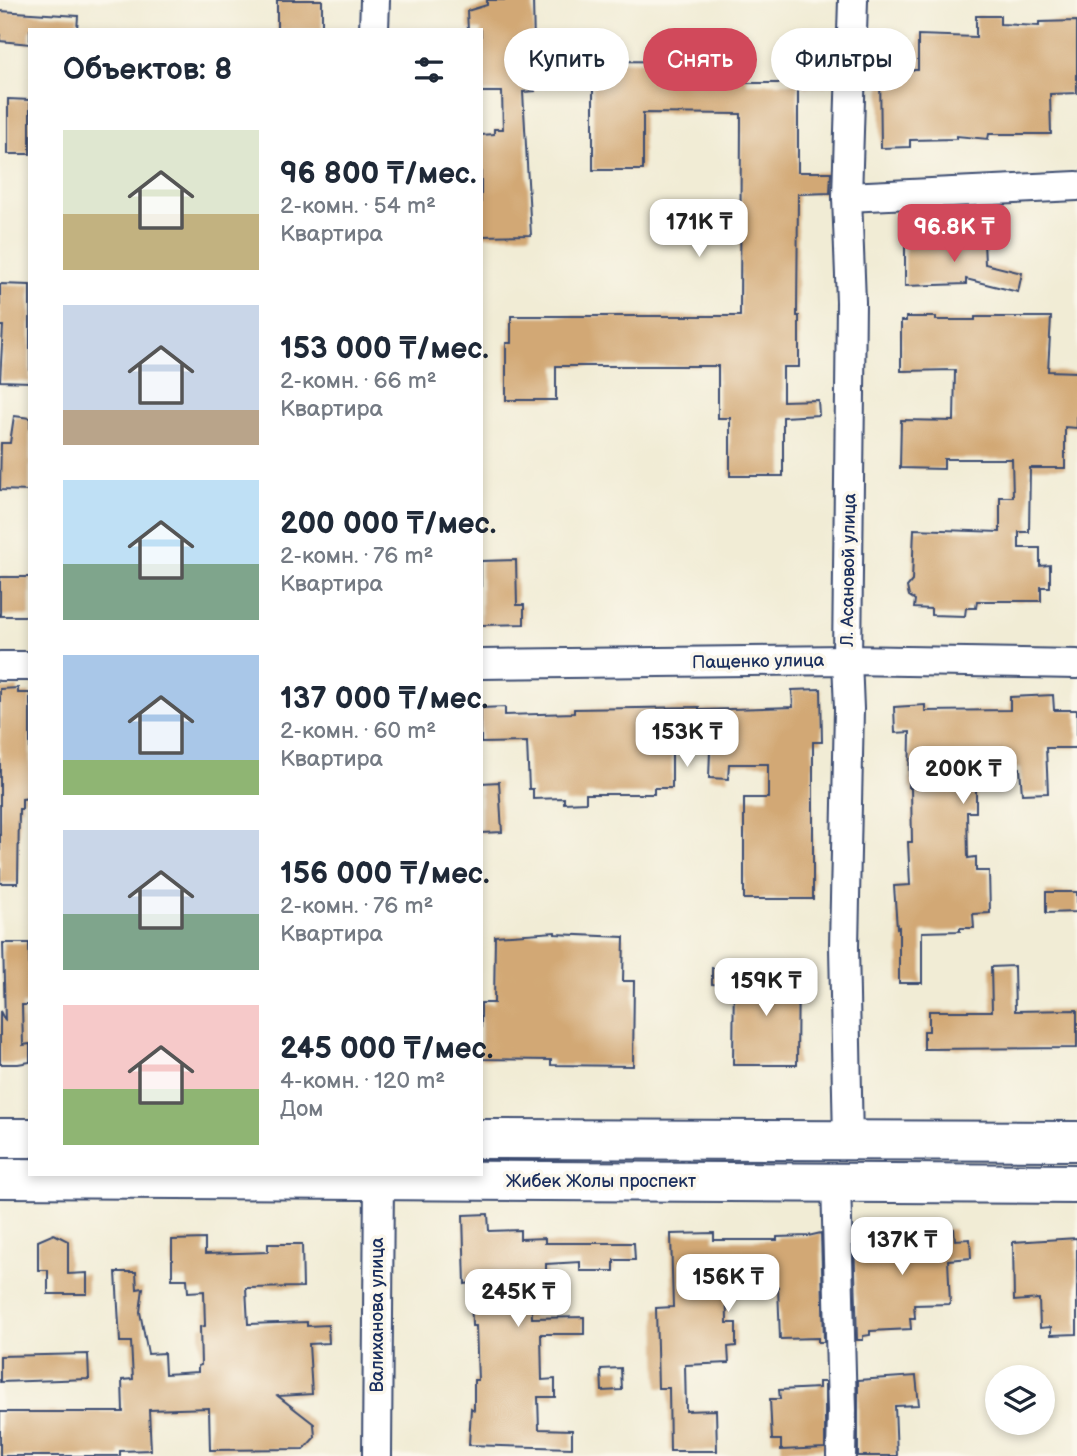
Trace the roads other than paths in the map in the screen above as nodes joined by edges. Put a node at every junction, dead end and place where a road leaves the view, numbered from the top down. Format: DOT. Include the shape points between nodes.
graph roads {
  1 [pos="375,0"];
  2 [pos="853,0"];
  3 [pos="374,28"];
  4 [pos="1077,186"];
  5 [pos="847,197"];
  6 [pos="847,660"];
  7 [pos="483,664"];
  8 [pos="1077,664"];
  9 [pos="0,666"];
  10 [pos="28,666"];
  11 [pos="0,1138"];
  12 [pos="28,1138"];
  13 [pos="483,1139"];
  14 [pos="848,1141"];
  15 [pos="1077,1141"];
  16 [pos="379,1177"];
  17 [pos="0,1178"];
  18 [pos="836,1182"];
  19 [pos="1077,1184"];
  20 [pos="377,1456"];
  21 [pos="841,1456"];
  1 -- 3 [label="street"];
  2 -- 5 [label="street, Л. Асановой улица"];
  4 -- 5 [label="street"];
  5 -- 6 [label="street, Л. Асановой улица" via="851,302"];
  6 -- 7 [label="street, Пащенко улица"];
  6 -- 8 [label="street, Пащенко улица"];
  6 -- 14 [label="street, Л. Асановой улица" via="844,946"];
  9 -- 10 [label="street"];
  11 -- 12 [label="highway"];
  13 -- 14 [label="highway"];
  14 -- 15 [label="highway"];
  16 -- 17 [label="highway, Жибек Жолы проспект"];
  16 -- 18 [label="highway, Жибек Жолы проспект"];
  16 -- 20 [label="street, Валиханова улица"];
  18 -- 19 [label="highway, Жибек Жолы проспект"];
  18 -- 21 [label="street"];
}
